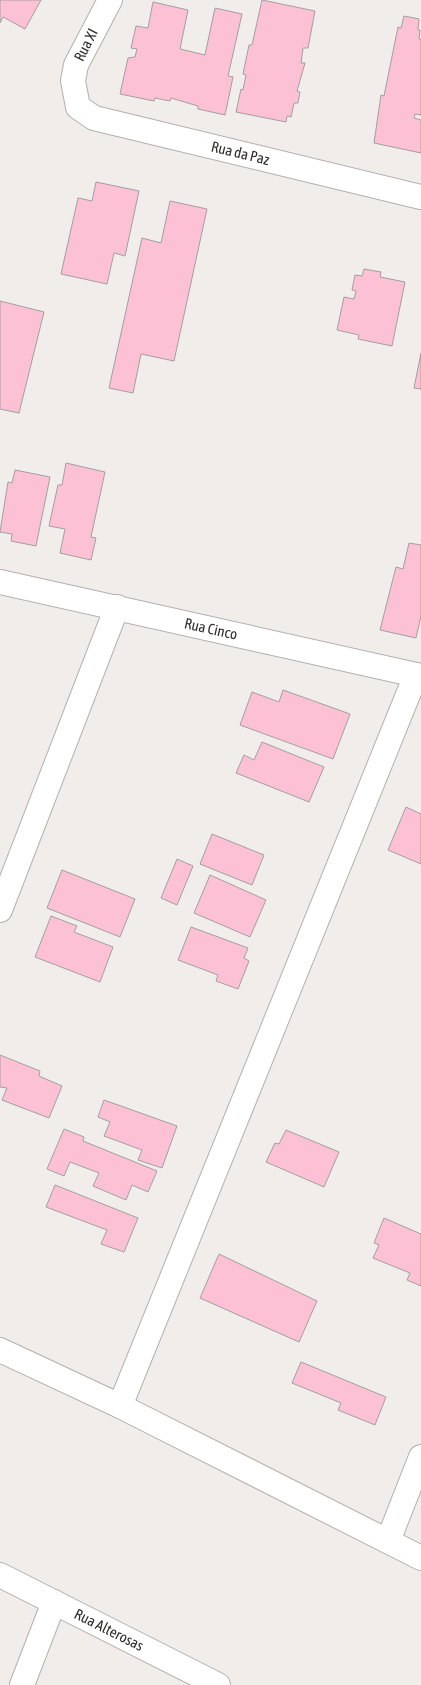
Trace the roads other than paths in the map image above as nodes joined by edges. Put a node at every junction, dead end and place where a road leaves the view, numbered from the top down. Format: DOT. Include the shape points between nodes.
graph roads {
  1 [pos="110,0"];
  2 [pos="74,93"];
  3 [pos="421,197"];
  4 [pos="0,582"];
  5 [pos="117,607"];
  6 [pos="418,675"];
  7 [pos="0,910"];
  8 [pos="0,1350"];
  9 [pos="120,1406"];
  10 [pos="421,1457"];
  11 [pos="388,1541"];
  12 [pos="421,1558"];
  13 [pos="0,1575"];
  14 [pos="54,1602"];
  15 [pos="22,1685"];
  16 [pos="218,1685"];
  1 -- 2 [label="street, Rua XI" via="76,65"];
  2 -- 3 [label="street, Rua da Paz" via="78,107 94,118"];
  4 -- 5 [label="street, Rua Cinco"];
  5 -- 6 [label="street, Rua Cinco"];
  5 -- 7 [label="street"];
  6 -- 9 [label="street"];
  8 -- 9 [label="street"];
  9 -- 11 [label="street"];
  10 -- 11 [label="street"];
  11 -- 12 [label="street"];
  13 -- 14 [label="street, Rua Alterosas"];
  14 -- 15 [label="street"];
  14 -- 16 [label="street, Rua Alterosas"];
}
